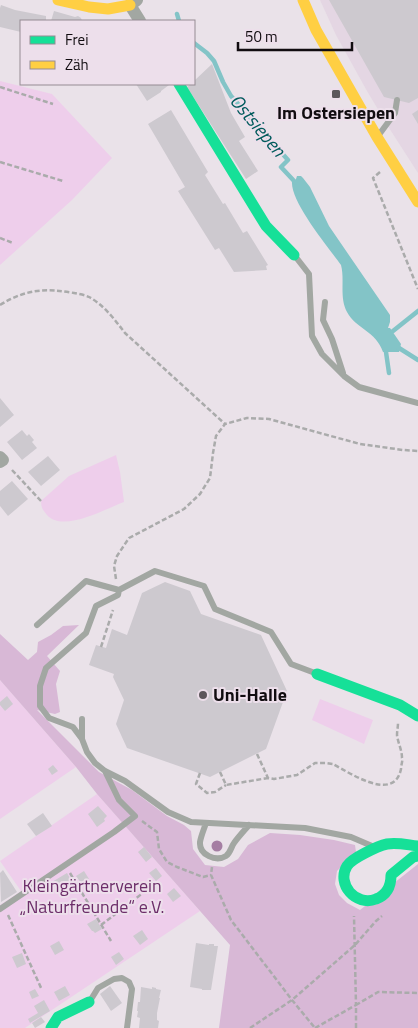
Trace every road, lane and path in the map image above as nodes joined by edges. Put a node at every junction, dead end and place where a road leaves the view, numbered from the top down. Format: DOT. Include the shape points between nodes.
graph roads {
  1 [pos="58,0"];
  2 [pos="303,0"];
  3 [pos="133,2"];
  4 [pos="140,20"];
  5 [pos="180,85"];
  6 [pos="0,87"];
  7 [pos="397,100"];
  8 [pos="53,104"];
  9 [pos="377,137"];
  10 [pos="392,160"];
  11 [pos="0,162"];
  12 [pos="63,180"];
  13 [pos="418,202"];
  14 [pos="0,238"];
  15 [pos="13,242"];
  16 [pos="294,255"];
  17 [pos="418,289"];
  18 [pos="325,302"];
  19 [pos="0,305"];
  20 [pos="344,376"];
  21 [pos="418,403"];
  22 [pos="225,424"];
  23 [pos="418,451"];
  24 [pos="1,460"];
  25 [pos="41,501"];
  26 [pos="120,590"];
  27 [pos="37,625"];
  28 [pos="107,628"];
  29 [pos="101,647"];
  30 [pos="317,674"];
  31 [pos="400,704"];
  32 [pos="418,716"];
  33 [pos="82,719"];
  34 [pos="82,739"];
  35 [pos="257,754"];
  36 [pos="105,771"];
  37 [pos="220,772"];
  38 [pos="200,773"];
  39 [pos="268,778"];
  40 [pos="226,785"];
  41 [pos="134,816"];
  42 [pos="206,823"];
  43 [pos="250,824"];
  44 [pos="418,835"];
  45 [pos="404,845"];
  46 [pos="418,846"];
  47 [pos="378,848"];
  48 [pos="418,856"];
  49 [pos="65,865"];
  50 [pos="152,886"];
  51 [pos="353,896"];
  52 [pos="2,908"];
  53 [pos="382,916"];
  54 [pos="102,925"];
  55 [pos="111,941"];
  56 [pos="355,945"];
  57 [pos="42,990"];
  58 [pos="418,993"];
  59 [pos="292,1000"];
  60 [pos="89,1002"];
  61 [pos="356,1005"];
  62 [pos="51,1028"];
  63 [pos="127,1028"];
  64 [pos="250,1028"];
  65 [pos="315,1028"];
  66 [pos="356,1028"];
  1 -- 3 [label="street" via="108,9"];
  2 -- 9 [label="street" via="316,30"];
  3 -- 4 [label="street"];
  5 -- 16 [label="street" via="266,226"];
  6 -- 8 [label="path"];
  7 -- 9 [label="lane" via="395,113"];
  9 -- 10 [label="street"];
  10 -- 13 [label="street"];
  10 -- 17 [label="path" via="373,178"];
  11 -- 12 [label="path"];
  14 -- 15 [label="path"];
  16 -- 20 [label="lane" via="309,274 312,336 322,354"];
  18 -- 20 [label="lane" via="323,320"];
  19 -- 22 [label="path" via="31,291 57,290 89,296"];
  20 -- 21 [label="lane" via="359,387"];
  22 -- 23 [label="path" via="247,418 269,419 360,444"];
  22 -- 26 [label="path" via="216,436 210,478 200,494 184,509 129,538 123,545 114,566"];
  24 -- 25 [label="path"];
  26 -- 27 [label="lane" via="86,581"];
  26 -- 30 [label="lane" via="155,571 204,586 214,610 271,632 290,664"];
  26 -- 34 [label="lane" via="118,595 96,606 86,633 46,668 40,686 40,706 50,718 73,727"];
  28 -- 29 [label="path"];
  30 -- 31 [label="street"];
  31 -- 32 [label="street"];
  31 -- 39 [label="path" via="397,734 403,759 394,782 374,784 326,762 314,763 297,775 274,780"];
  33 -- 34 [label="lane"];
  34 -- 36 [label="lane" via="87,752"];
  35 -- 39 [label="path"];
  36 -- 41 [label="lane" via="119,800"];
  36 -- 42 [label="lane" via="125,781 168,812 191,822"];
  37 -- 40 [label="path"];
  38 -- 40 [label="path" via="196,784 207,793"];
  39 -- 40 [label="path"];
  41 -- 49 [label="lane"];
  41 -- 59 [label="path" via="157,832 159,849 167,862 202,877 212,875 231,920"];
  42 -- 43 [label="lane"];
  42 -- 43 [label="lane" via="200,844 204,853 212,858 228,854"];
  43 -- 47 [label="lane" via="304,828 351,837"];
  44 -- 45 [label="street"];
  45 -- 46 [label="street"];
  45 -- 47 [label="street" via="387,844"];
  47 -- 51 [label="street" via="355,857 346,869 345,884"];
  48 -- 51 [label="street" via="392,874 388,891 382,897 367,902"];
  49 -- 52 [label="lane"];
  49 -- 54 [label="path"];
  50 -- 54 [label="path"];
  51 -- 56 [label="path"];
  52 -- 57 [label="path"];
  53 -- 56 [label="path"];
  54 -- 55 [label="path"];
  56 -- 59 [label="path"];
  56 -- 61 [label="path"];
  58 -- 61 [label="path" via="378,992"];
  59 -- 64 [label="path"];
  59 -- 65 [label="path"];
  60 -- 62 [label="street" via="58,1017"];
  60 -- 63 [label="lane" via="98,988 114,979 122,978 129,982 132,989"];
  61 -- 65 [label="path"];
  61 -- 66 [label="path"];
}
